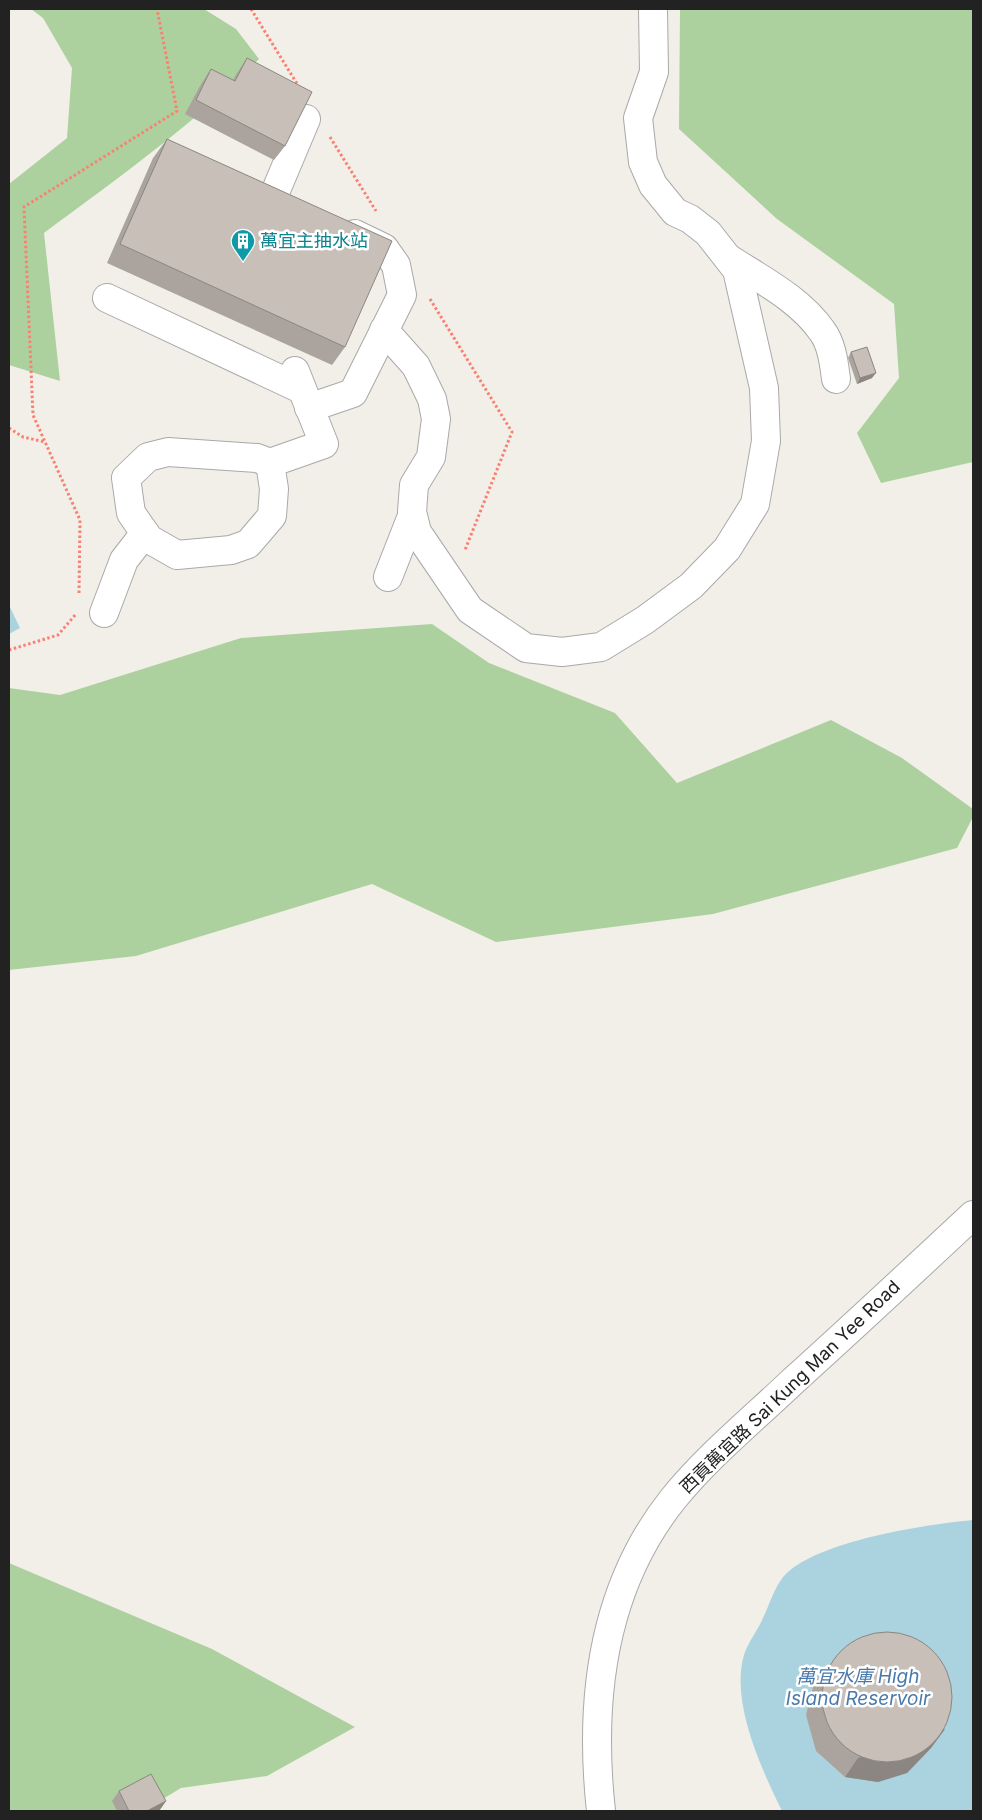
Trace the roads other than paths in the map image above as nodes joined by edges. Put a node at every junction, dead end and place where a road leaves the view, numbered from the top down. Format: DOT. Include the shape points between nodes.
graph roads {
  1 [pos="653,9"];
  2 [pos="306,119"];
  3 [pos="247,182"];
  4 [pos="274,195"];
  5 [pos="299,207"];
  6 [pos="333,224"];
  7 [pos="727,257"];
  8 [pos="107,298"];
  9 [pos="384,330"];
  10 [pos="836,379"];
  11 [pos="301,389"];
  12 [pos="270,463"];
  13 [pos="412,516"];
  14 [pos="145,533"];
  15 [pos="388,577"];
  16 [pos="91,612"];
  17 [pos="973,1215"];
  18 [pos="602,1811"];
  1 -- 7 [label="street" via="654,72 638,118 643,162 653,185 675,212 708,233"];
  2 -- 4 [label="street"];
  3 -- 4 [label="street"];
  4 -- 5 [label="street"];
  6 -- 9 [label="street" via="384,248 396,265 402,295"];
  7 -- 10 [label="street" via="791,299 823,332 834,361"];
  7 -- 13 [label="street" via="737,270 764,388 766,441 755,504 727,549 691,586 601,647 562,652 526,648 470,610 417,532"];
  8 -- 11 [label="street"];
  9 -- 11 [label="street" via="353,393"];
  9 -- 13 [label="street" via="416,366 432,399 436,419 431,456 414,485"];
  11 -- 12 [label="street" via="324,444"];
  12 -- 14 [label="street" via="274,489 272,516 248,544 231,550 177,555 149,539"];
  12 -- 14 [label="street" via="257,458 168,452 148,457 126,478 131,512"];
  13 -- 15 [label="street"];
  14 -- 16 [label="street"];
  17 -- 18 [label="street, 西貢萬宜路 Sai Kung Man Yee Road" via="715,1454 661,1515 625,1586 602,1663 596,1737"];
}
